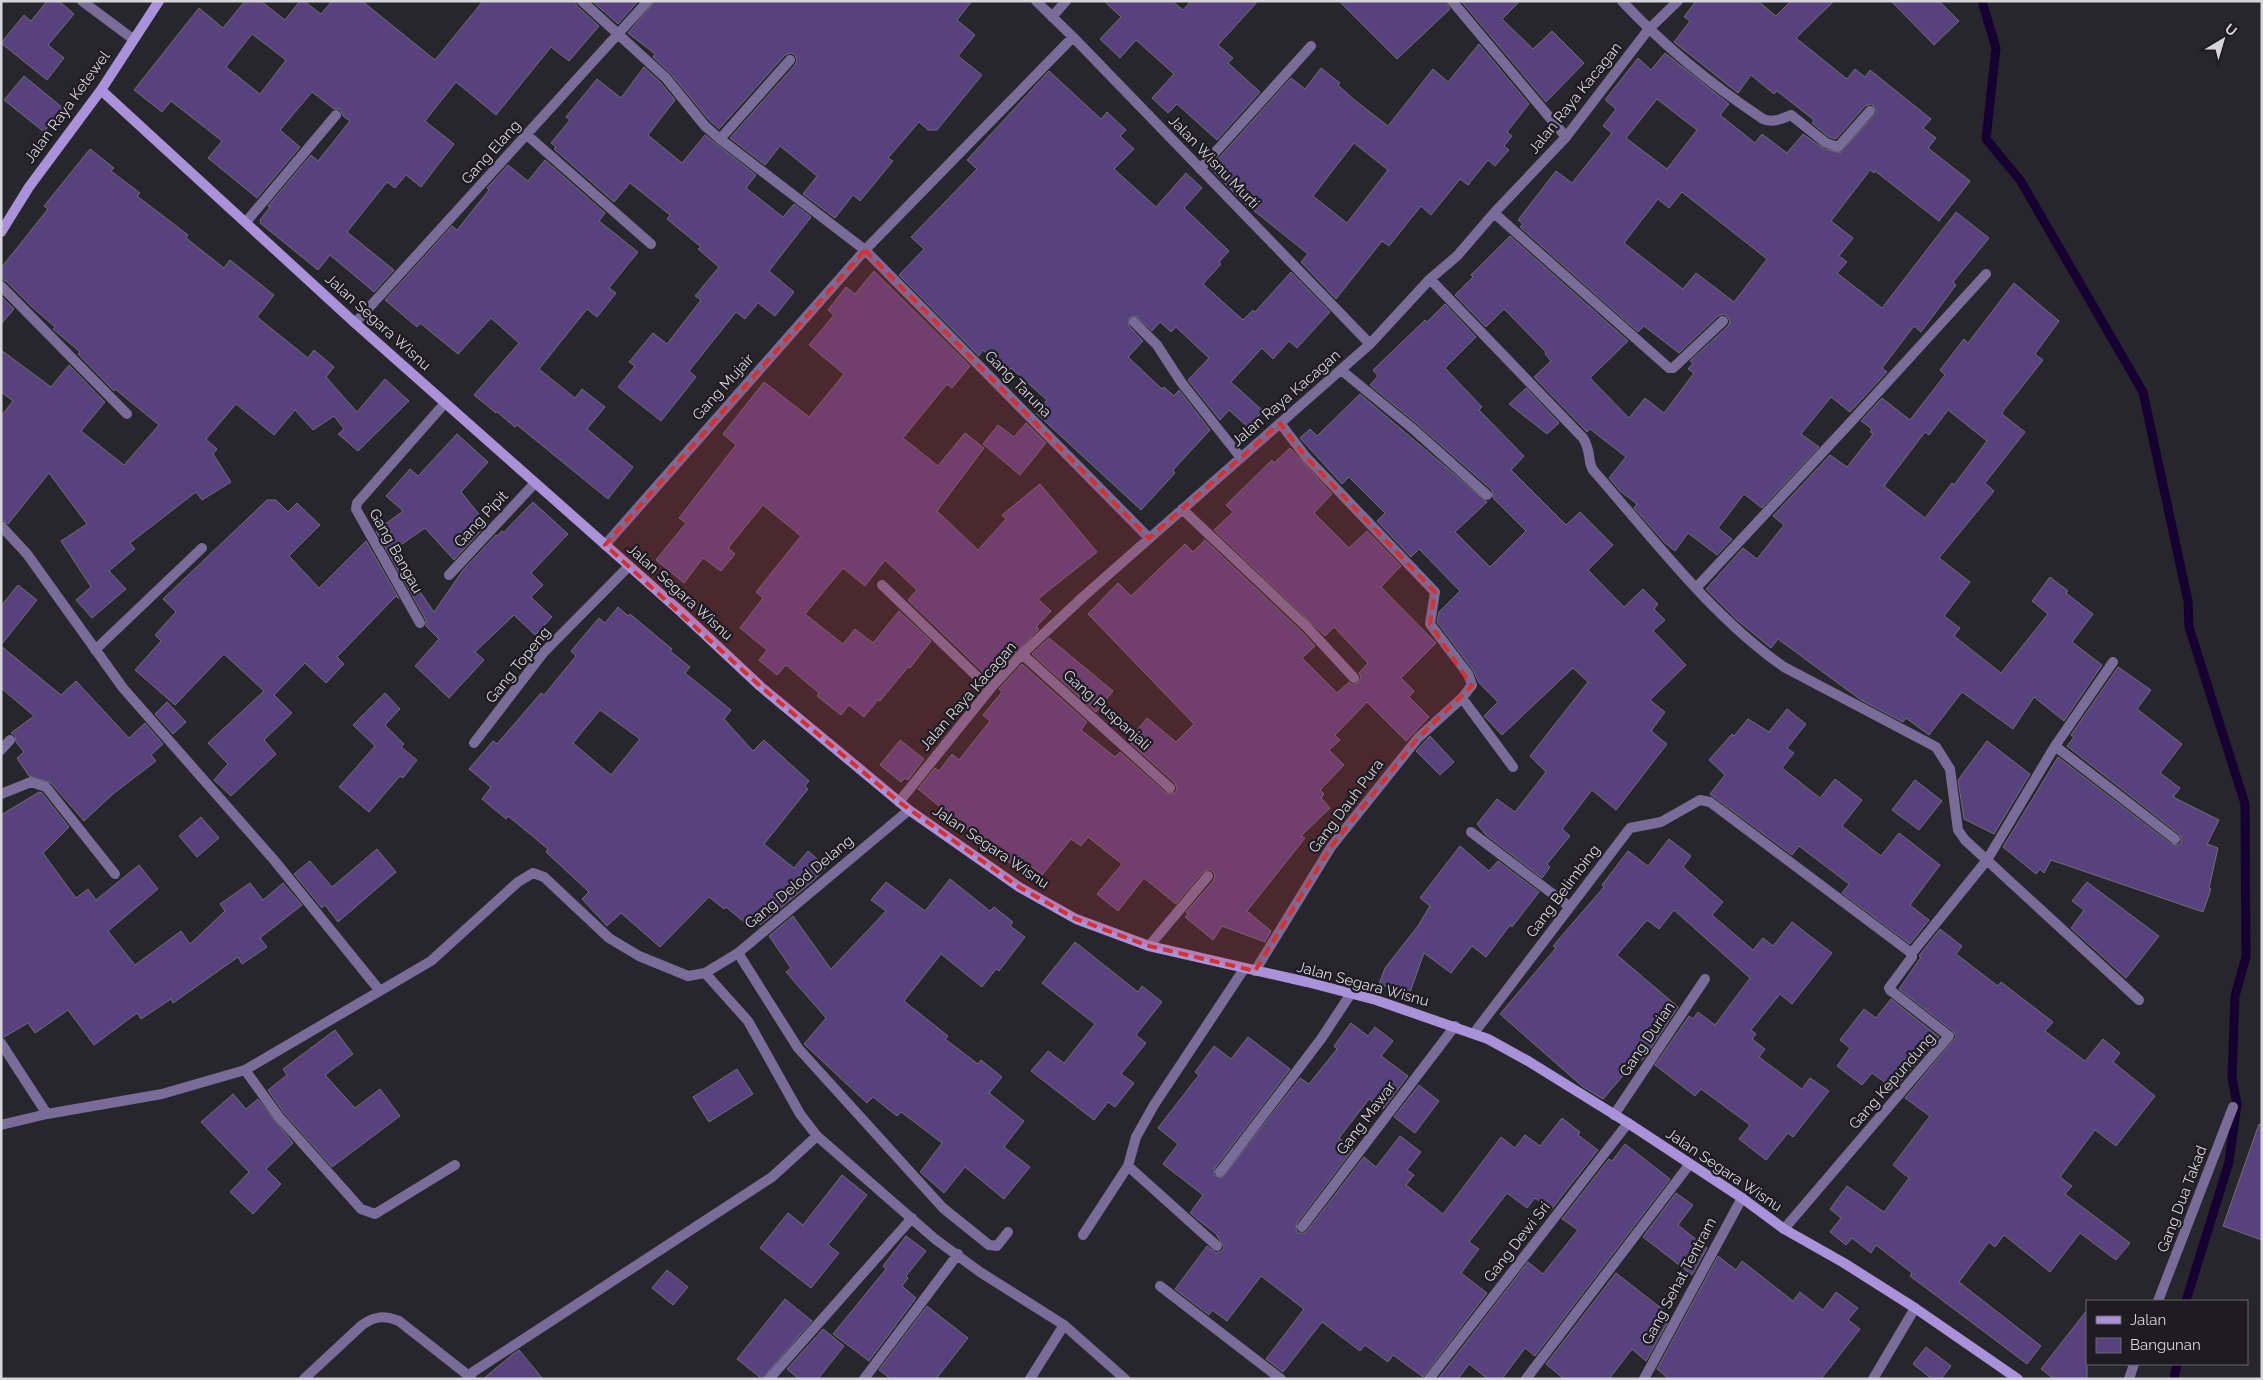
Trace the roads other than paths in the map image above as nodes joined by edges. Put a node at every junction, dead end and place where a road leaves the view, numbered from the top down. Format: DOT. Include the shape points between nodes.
graph roads {
  1 [pos="82,1"];
  2 [pos="159,1"];
  3 [pos="582,1"];
  4 [pos="648,1"];
  5 [pos="1036,1"];
  6 [pos="1066,1"];
  7 [pos="1452,1"];
  8 [pos="1622,1"];
  9 [pos="1678,1"];
  10 [pos="1052,17"];
  11 [pos="1648,30"];
  12 [pos="618,33"];
  13 [pos="1073,37"];
  14 [pos="133,39"];
  15 [pos="1311,46"];
  16 [pos="790,60"];
  17 [pos="101,90"];
  18 [pos="1870,111"];
  19 [pos="336,115"];
  20 [pos="527,135"];
  21 [pos="1566,137"];
  22 [pos="720,139"];
  23 [pos="1200,169"];
  24 [pos="1494,213"];
  25 [pos="246,222"];
  26 [pos="1,232"];
  27 [pos="651,244"];
  28 [pos="865,250"];
  29 [pos="1986,274"];
  30 [pos="1430,279"];
  31 [pos="1,286"];
  32 [pos="1723,321"];
  33 [pos="1134,322"];
  34 [pos="354,323"];
  35 [pos="1370,344"];
  36 [pos="1341,370"];
  37 [pos="445,403"];
  38 [pos="127,414"];
  39 [pos="1280,423"];
  40 [pos="1241,458"];
  41 [pos="534,483"];
  42 [pos="1487,495"];
  43 [pos="1182,509"];
  44 [pos="1,526"];
  45 [pos="1149,538"];
  46 [pos="605,545"];
  47 [pos="202,548"];
  48 [pos="630,566"];
  49 [pos="449,575"];
  50 [pos="882,585"];
  51 [pos="1696,588"];
  52 [pos="420,623"];
  53 [pos="95,650"];
  54 [pos="1022,654"];
  55 [pos="2113,662"];
  56 [pos="1354,678"];
  57 [pos="990,689"];
  58 [pos="1462,698"];
  59 [pos="10,740"];
  60 [pos="474,743"];
  61 [pos="2055,746"];
  62 [pos="1,750"];
  63 [pos="1513,766"];
  64 [pos="1170,788"];
  65 [pos="1,794"];
  66 [pos="899,802"];
  67 [pos="909,810"];
  68 [pos="1471,832"];
  69 [pos="2175,839"];
  70 [pos="1987,860"];
  71 [pos="115,874"];
  72 [pos="1208,876"];
  73 [pos="1570,907"];
  74 [pos="1148,946"];
  75 [pos="738,953"];
  76 [pos="1911,954"];
  77 [pos="1244,969"];
  78 [pos="1255,971"];
  79 [pos="705,973"];
  80 [pos="1705,979"];
  81 [pos="380,991"];
  82 [pos="1350,995"];
  83 [pos="2139,1000"];
  84 [pos="1455,1026"];
  85 [pos="1474,1033"];
  86 [pos="1,1043"];
  87 [pos="245,1070"];
  88 [pos="2233,1107"];
  89 [pos="47,1114"];
  90 [pos="1614,1115"];
  91 [pos="1628,1124"];
  92 [pos="1,1125"];
  93 [pos="817,1136"];
  94 [pos="454,1165"];
  95 [pos="1689,1165"];
  96 [pos="1128,1166"];
  97 [pos="1220,1172"];
  98 [pos="1742,1198"];
  99 [pos="912,1218"];
  100 [pos="1302,1227"];
  101 [pos="1784,1229"];
  102 [pos="1008,1232"];
  103 [pos="1083,1235"];
  104 [pos="1218,1246"];
  105 [pos="958,1254"];
  106 [pos="1160,1286"];
  107 [pos="2158,1300"];
  108 [pos="1915,1308"];
  109 [pos="1064,1325"];
  110 [pos="2134,1365"];
  111 [pos="469,1378"];
  112 [pos="304,1379"];
  113 [pos="769,1379"];
  114 [pos="864,1379"];
  115 [pos="1030,1379"];
  116 [pos="1125,1379"];
  117 [pos="1281,1379"];
  118 [pos="1429,1379"];
  119 [pos="1526,1379"];
  120 [pos="1644,1379"];
  121 [pos="1873,1379"];
  122 [pos="2018,1379"];
  123 [pos="2129,1379"];
  1 -- 14 [label="street"];
  2 -- 14 [label="street, Jalan Raya Ketewel"];
  3 -- 12 [label="street, Gang Taruna"];
  4 -- 12 [label="street, Gang Elang"];
  5 -- 10 [label="street, Jalan Wisnu Murti"];
  6 -- 10 [label="street"];
  7 -- 21 [label="street"];
  8 -- 11 [label="street"];
  9 -- 11 [label="street, Jalan Raya Kacagan"];
  10 -- 13 [label="street, Jalan Wisnu Murti"];
  11 -- 18 [label="street" via="1677,56 1763,119 1770,122 1791,115 1831,146 1840,147"];
  11 -- 21 [label="street, Jalan Raya Kacagan"];
  12 -- 20 [label="street, Gang Elang"];
  12 -- 22 [label="street, Gang Taruna" via="666,78 705,126"];
  13 -- 23 [label="street, Jalan Wisnu Murti"];
  13 -- 28 [label="street, Gang Mujair"];
  14 -- 17 [label="street, Jalan Raya Ketewel"];
  15 -- 23 [label="street"];
  16 -- 22 [label="street"];
  17 -- 25 [label="street, Jalan Segara Wisnu"];
  17 -- 26 [label="street, Jalan Raya Ketewel" via="29,187"];
  19 -- 25 [label="street"];
  20 -- 27 [label="street"];
  20 -- 34 [label="street, Gang Elang"];
  21 -- 24 [label="street, Jalan Raya Kacagan"];
  22 -- 28 [label="street, Gang Taruna"];
  23 -- 35 [label="street, Jalan Wisnu Murti"];
  24 -- 30 [label="street, Jalan Raya Kacagan" via="1457,256"];
  24 -- 32 [label="street" via="1669,368 1673,368"];
  25 -- 34 [label="street, Jalan Segara Wisnu"];
  28 -- 45 [label="street, Gang Taruna"];
  28 -- 46 [label="street, Gang Mujair"];
  29 -- 51 [label="street"];
  30 -- 35 [label="street, Jalan Raya Kacagan"];
  30 -- 51 [label="street" via="1583,438 1590,450 1593,470"];
  31 -- 38 [label="street"];
  33 -- 40 [label="street" via="1157,345 1181,382"];
  34 -- 37 [label="street, Jalan Segara Wisnu"];
  35 -- 36 [label="street, Jalan Raya Kacagan"];
  36 -- 39 [label="street, Jalan Raya Kacagan"];
  36 -- 42 [label="street"];
  37 -- 41 [label="street, Jalan Segara Wisnu"];
  37 -- 52 [label="street, Gang Bangau" via="358,502 356,509"];
  39 -- 40 [label="street, Jalan Raya Kacagan"];
  39 -- 58 [label="street" via="1306,457 1435,592 1430,624 1468,674 1472,685"];
  40 -- 43 [label="street, Jalan Raya Kacagan"];
  41 -- 46 [label="street, Jalan Segara Wisnu"];
  41 -- 49 [label="street, Gang Pipit"];
  43 -- 45 [label="street, Jalan Raya Kacagan"];
  43 -- 56 [label="street"];
  44 -- 53 [label="street" via="28,554"];
  45 -- 54 [label="street, Jalan Raya Kacagan"];
  46 -- 48 [label="street, Jalan Segara Wisnu"];
  47 -- 53 [label="street"];
  48 -- 60 [label="street, Gang Topeng" via="544,652"];
  48 -- 66 [label="street, Jalan Segara Wisnu" via="760,686"];
  50 -- 57 [label="street"];
  51 -- 70 [label="street" via="1763,652 1784,667 1936,747 1950,769 1958,830 1964,840"];
  53 -- 81 [label="street" via="122,688 274,860"];
  54 -- 57 [label="street, Jalan Raya Kacagan"];
  54 -- 64 [label="street, Gang Puspanjali"];
  55 -- 61 [label="street"];
  57 -- 66 [label="street, Jalan Raya Kacagan"];
  58 -- 63 [label="street"];
  58 -- 78 [label="street, Gang Dauh Pura" via="1418,738 1331,847"];
  59 -- 62 [label="street"];
  61 -- 69 [label="street"];
  61 -- 70 [label="street"];
  65 -- 71 [label="street" via="31,782 46,787"];
  66 -- 67 [label="street, Jalan Segara Wisnu"];
  67 -- 74 [label="street, Jalan Segara Wisnu" via="1020,887 1076,919"];
  67 -- 75 [label="street, Gang Delod Delang"];
  68 -- 73 [label="street"];
  70 -- 76 [label="street"];
  70 -- 83 [label="street"];
  72 -- 74 [label="street"];
  73 -- 76 [label="street, Gang Belimbing" via="1630,828 1661,822 1700,800 1710,802"];
  73 -- 85 [label="street, Gang Belimbing"];
  74 -- 77 [label="street, Jalan Segara Wisnu"];
  75 -- 79 [label="street, Gang Delod Delang"];
  75 -- 102 [label="street" via="798,1048 943,1208 989,1245 998,1246"];
  76 -- 101 [label="street, Gang Kepundung" via="1889,988 1949,1038"];
  77 -- 78 [label="street, Jalan Segara Wisnu"];
  77 -- 96 [label="street" via="1154,1104 1136,1138"];
  78 -- 82 [label="street, Jalan Segara Wisnu"];
  79 -- 81 [label="street" via="688,976 639,956 609,938 544,877 533,873 518,882 431,961"];
  79 -- 93 [label="street" via="748,1021 800,1114"];
  80 -- 90 [label="street, Gang Durian"];
  81 -- 87 [label="street"];
  82 -- 84 [label="street, Jalan Segara Wisnu" via="1376,1000"];
  82 -- 97 [label="street" via="1321,1039"];
  84 -- 85 [label="street, Jalan Segara Wisnu"];
  84 -- 100 [label="street, Gang Mawar"];
  85 -- 90 [label="street, Jalan Segara Wisnu" via="1528,1061"];
  86 -- 89 [label="street"];
  87 -- 89 [label="street" via="162,1094"];
  87 -- 94 [label="street" via="279,1117 361,1210 375,1214"];
  88 -- 107 [label="street, Gang Dua Takad"];
  89 -- 92 [label="street"];
  90 -- 91 [label="street, Jalan Segara Wisnu"];
  91 -- 95 [label="street, Jalan Segara Wisnu"];
  91 -- 118 [label="street, Gang Dewi Sri"];
  93 -- 99 [label="street"];
  93 -- 111 [label="street" via="772,1177 473,1372"];
  95 -- 98 [label="street, Jalan Segara Wisnu"];
  95 -- 119 [label="street"];
  96 -- 103 [label="street"];
  96 -- 104 [label="street"];
  98 -- 101 [label="street, Jalan Segara Wisnu"];
  98 -- 120 [label="street, Gang Sehat Tentram"];
  99 -- 105 [label="street"];
  99 -- 113 [label="street"];
  101 -- 108 [label="street, Jalan Segara Wisnu"];
  105 -- 109 [label="street" via="980,1272"];
  105 -- 114 [label="street"];
  106 -- 117 [label="street"];
  108 -- 121 [label="street"];
  108 -- 122 [label="street, Jalan Segara Wisnu"];
  109 -- 115 [label="street"];
  109 -- 116 [label="street"];
  110 -- 123 [label="street"];
  111 -- 112 [label="street" via="399,1321 386,1316 370,1319 362,1325"];
}
